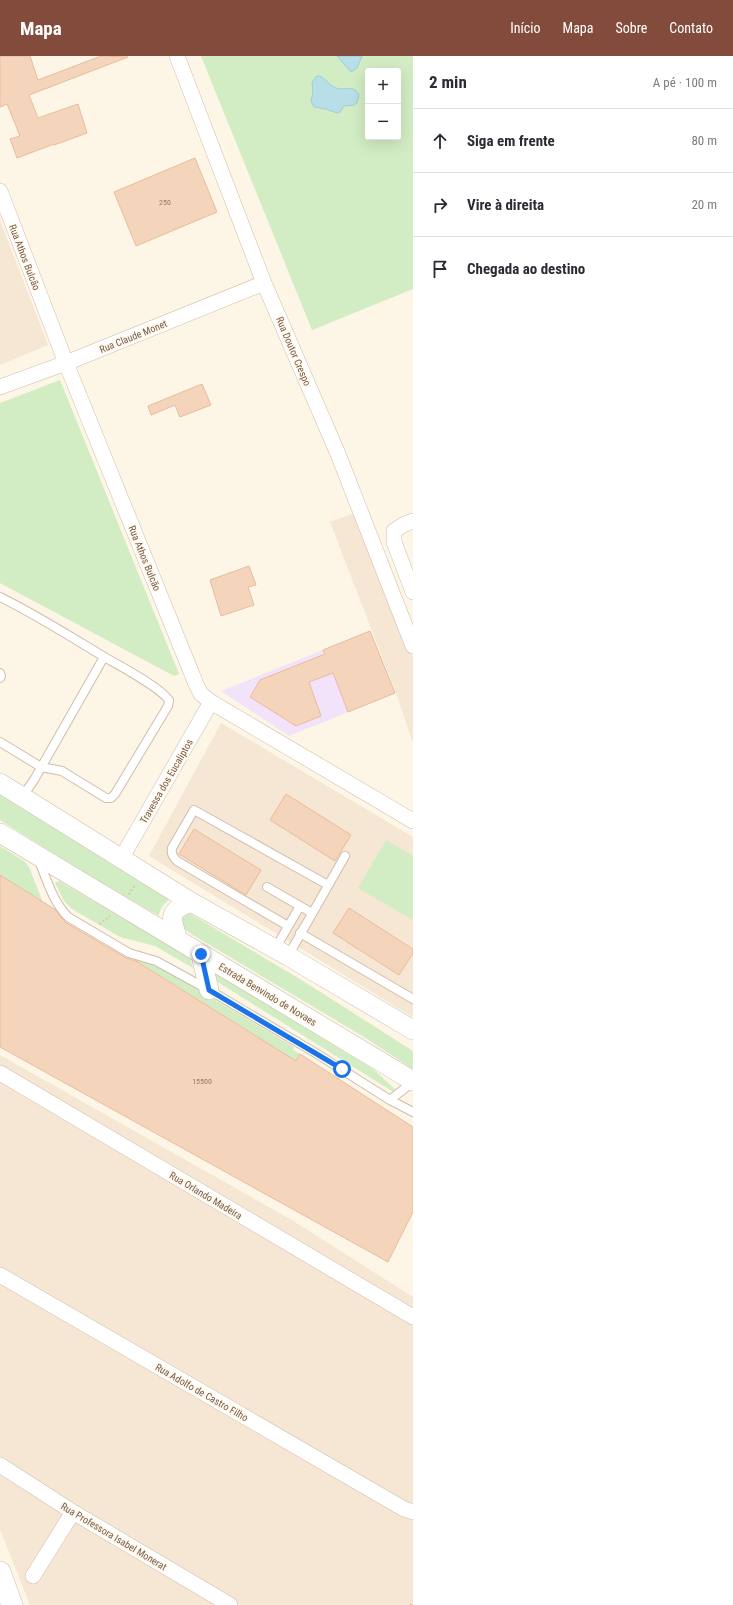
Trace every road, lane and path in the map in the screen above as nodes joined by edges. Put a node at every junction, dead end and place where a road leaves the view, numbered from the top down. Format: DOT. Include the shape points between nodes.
graph roads {
  1 [pos="177,56"];
  2 [pos="0,191"];
  3 [pos="264,283"];
  4 [pos="66,363"];
  5 [pos="0,387"];
  6 [pos="413,521"];
  7 [pos="413,592"];
  8 [pos="0,597"];
  9 [pos="413,646"];
  10 [pos="104,657"];
  11 [pos="0,673"];
  12 [pos="0,678"];
  13 [pos="211,702"];
  14 [pos="0,742"];
  15 [pos="41,767"];
  16 [pos="0,784"];
  17 [pos="22,797"];
  18 [pos="413,821"];
  19 [pos="0,833"];
  20 [pos="37,856"];
  21 [pos="346,856"];
  22 [pos="121,859"];
  23 [pos="328,885"];
  24 [pos="267,887"];
  25 [pos="192,902"];
  26 [pos="300,906"];
  27 [pos="312,913"];
  28 [pos="288,926"];
  29 [pos="300,933"];
  30 [pos="178,940"];
  31 [pos="281,952"];
  32 [pos="201,954"];
  33 [pos="209,990"];
  34 [pos="412,995"];
  35 [pos="413,1030"];
  36 [pos="0,1073"];
  37 [pos="413,1082"];
  38 [pos="390,1100"];
  39 [pos="413,1112"];
  40 [pos="0,1275"];
  41 [pos="413,1317"];
  42 [pos="0,1465"];
  43 [pos="73,1512"];
  44 [pos="410,1514"];
  45 [pos="0,1572"];
  46 [pos="33,1576"];
  47 [pos="413,1601"];
  48 [pos="12,1605"];
  49 [pos="230,1605"];
  50 [pos="411,1605"];
  1 -- 3 [label="street, Rua Doutor Crespo"];
  2 -- 4 [label="street, Rua Athos Bulcão"];
  3 -- 4 [label="street, Rua Claude Monet"];
  3 -- 9 [label="street, Rua Doutor Crespo" via="338,454"];
  4 -- 5 [label="street, Rua Claude Monet"];
  4 -- 13 [label="street, Rua Athos Bulcão" via="196,684 201,694"];
  6 -- 7 [label="street" via="394,531 394,542"];
  8 -- 10 [label="lane"];
  10 -- 15 [label="lane"];
  10 -- 15 [label="lane" via="165,696 169,700 168,706 111,798 106,798 62,771"];
  11 -- 12 [label="lane"];
  13 -- 18 [label="street, Rua Athos Bulcão"];
  13 -- 22 [label="street, Travessa dos Eucaliptos"];
  14 -- 15 [label="lane"];
  15 -- 17 [label="lane"];
  16 -- 17 [label="street"];
  17 -- 22 [label="street"];
  19 -- 20 [label="street, Estrada Benvindo de Novaes"];
  20 -- 30 [label="street, Estrada Benvindo de Novaes"];
  20 -- 33 [label="lane" via="60,909 68,917 129,953 156,961"];
  21 -- 23 [label="lane"];
  22 -- 25 [label="street"];
  23 -- 27 [label="lane"];
  23 -- 28 [label="lane" via="194,810 172,848 173,857"];
  24 -- 26 [label="lane"];
  25 -- 30 [label="street" via="180,906 172,917"];
  25 -- 31 [label="street"];
  26 -- 27 [label="lane"];
  26 -- 28 [label="lane"];
  27 -- 29 [label="lane"];
  28 -- 31 [label="lane"];
  29 -- 31 [label="lane"];
  29 -- 34 [label="lane"];
  30 -- 32 [label="street, Estrada Benvindo de Novaes"];
  31 -- 35 [label="street"];
  32 -- 33 [label="street"];
  32 -- 37 [label="street, Estrada Benvindo de Novaes"];
  33 -- 38 [label="lane" via="320,1055"];
  36 -- 41 [label="street, Rua Orlando Madeira"];
  37 -- 38 [label="lane"];
  38 -- 39 [label="lane"];
  40 -- 44 [label="street, Rua Adolfo de Castro Filho"];
  42 -- 43 [label="street, Rua Professora Isabel Monerat"];
  43 -- 46 [label="street"];
  43 -- 49 [label="street, Rua Professora Isabel Monerat"];
  45 -- 48 [label="main road"];
  47 -- 50 [label="path"];
}
